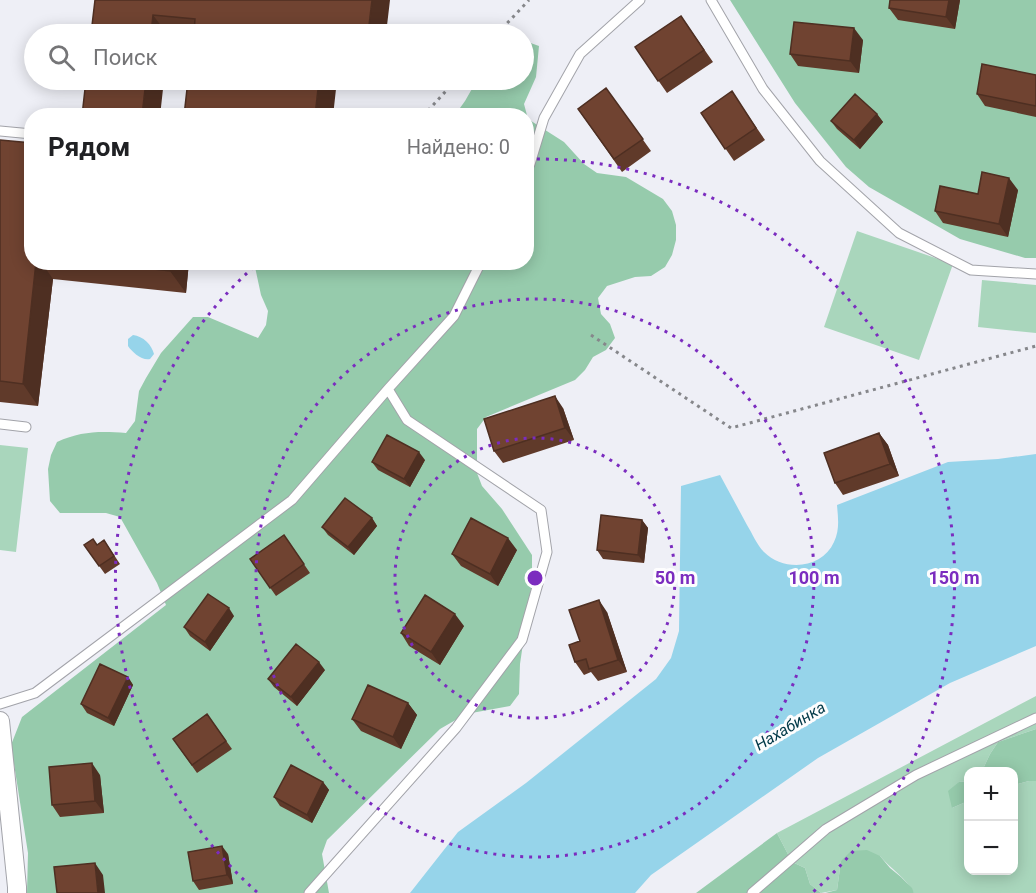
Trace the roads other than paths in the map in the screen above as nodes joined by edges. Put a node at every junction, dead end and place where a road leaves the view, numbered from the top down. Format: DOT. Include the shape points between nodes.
graph roads {
  1 [pos="640,0"];
  2 [pos="711,0"];
  3 [pos="0,131"];
  4 [pos="24,133"];
  5 [pos="534,151"];
  6 [pos="477,270"];
  7 [pos="1036,274"];
  8 [pos="388,389"];
  9 [pos="0,424"];
  10 [pos="26,427"];
  11 [pos="0,704"];
  12 [pos="1036,718"];
  13 [pos="0,722"];
  14 [pos="17,893"];
  15 [pos="309,893"];
  16 [pos="753,893"];
  1 -- 5 [label="lane" via="580,54 544,118"];
  2 -- 7 [label="lane" via="763,89 820,161 899,233 971,270"];
  3 -- 4 [label="lane"];
  6 -- 8 [label="lane" via="454,316"];
  8 -- 11 [label="lane" via="292,500 35,693"];
  8 -- 15 [label="lane" via="407,420 541,510 547,552 522,640 456,728"];
  9 -- 10 [label="lane"];
  12 -- 16 [label="lane" via="916,775 826,829"];
  13 -- 14 [label="street"];
}
